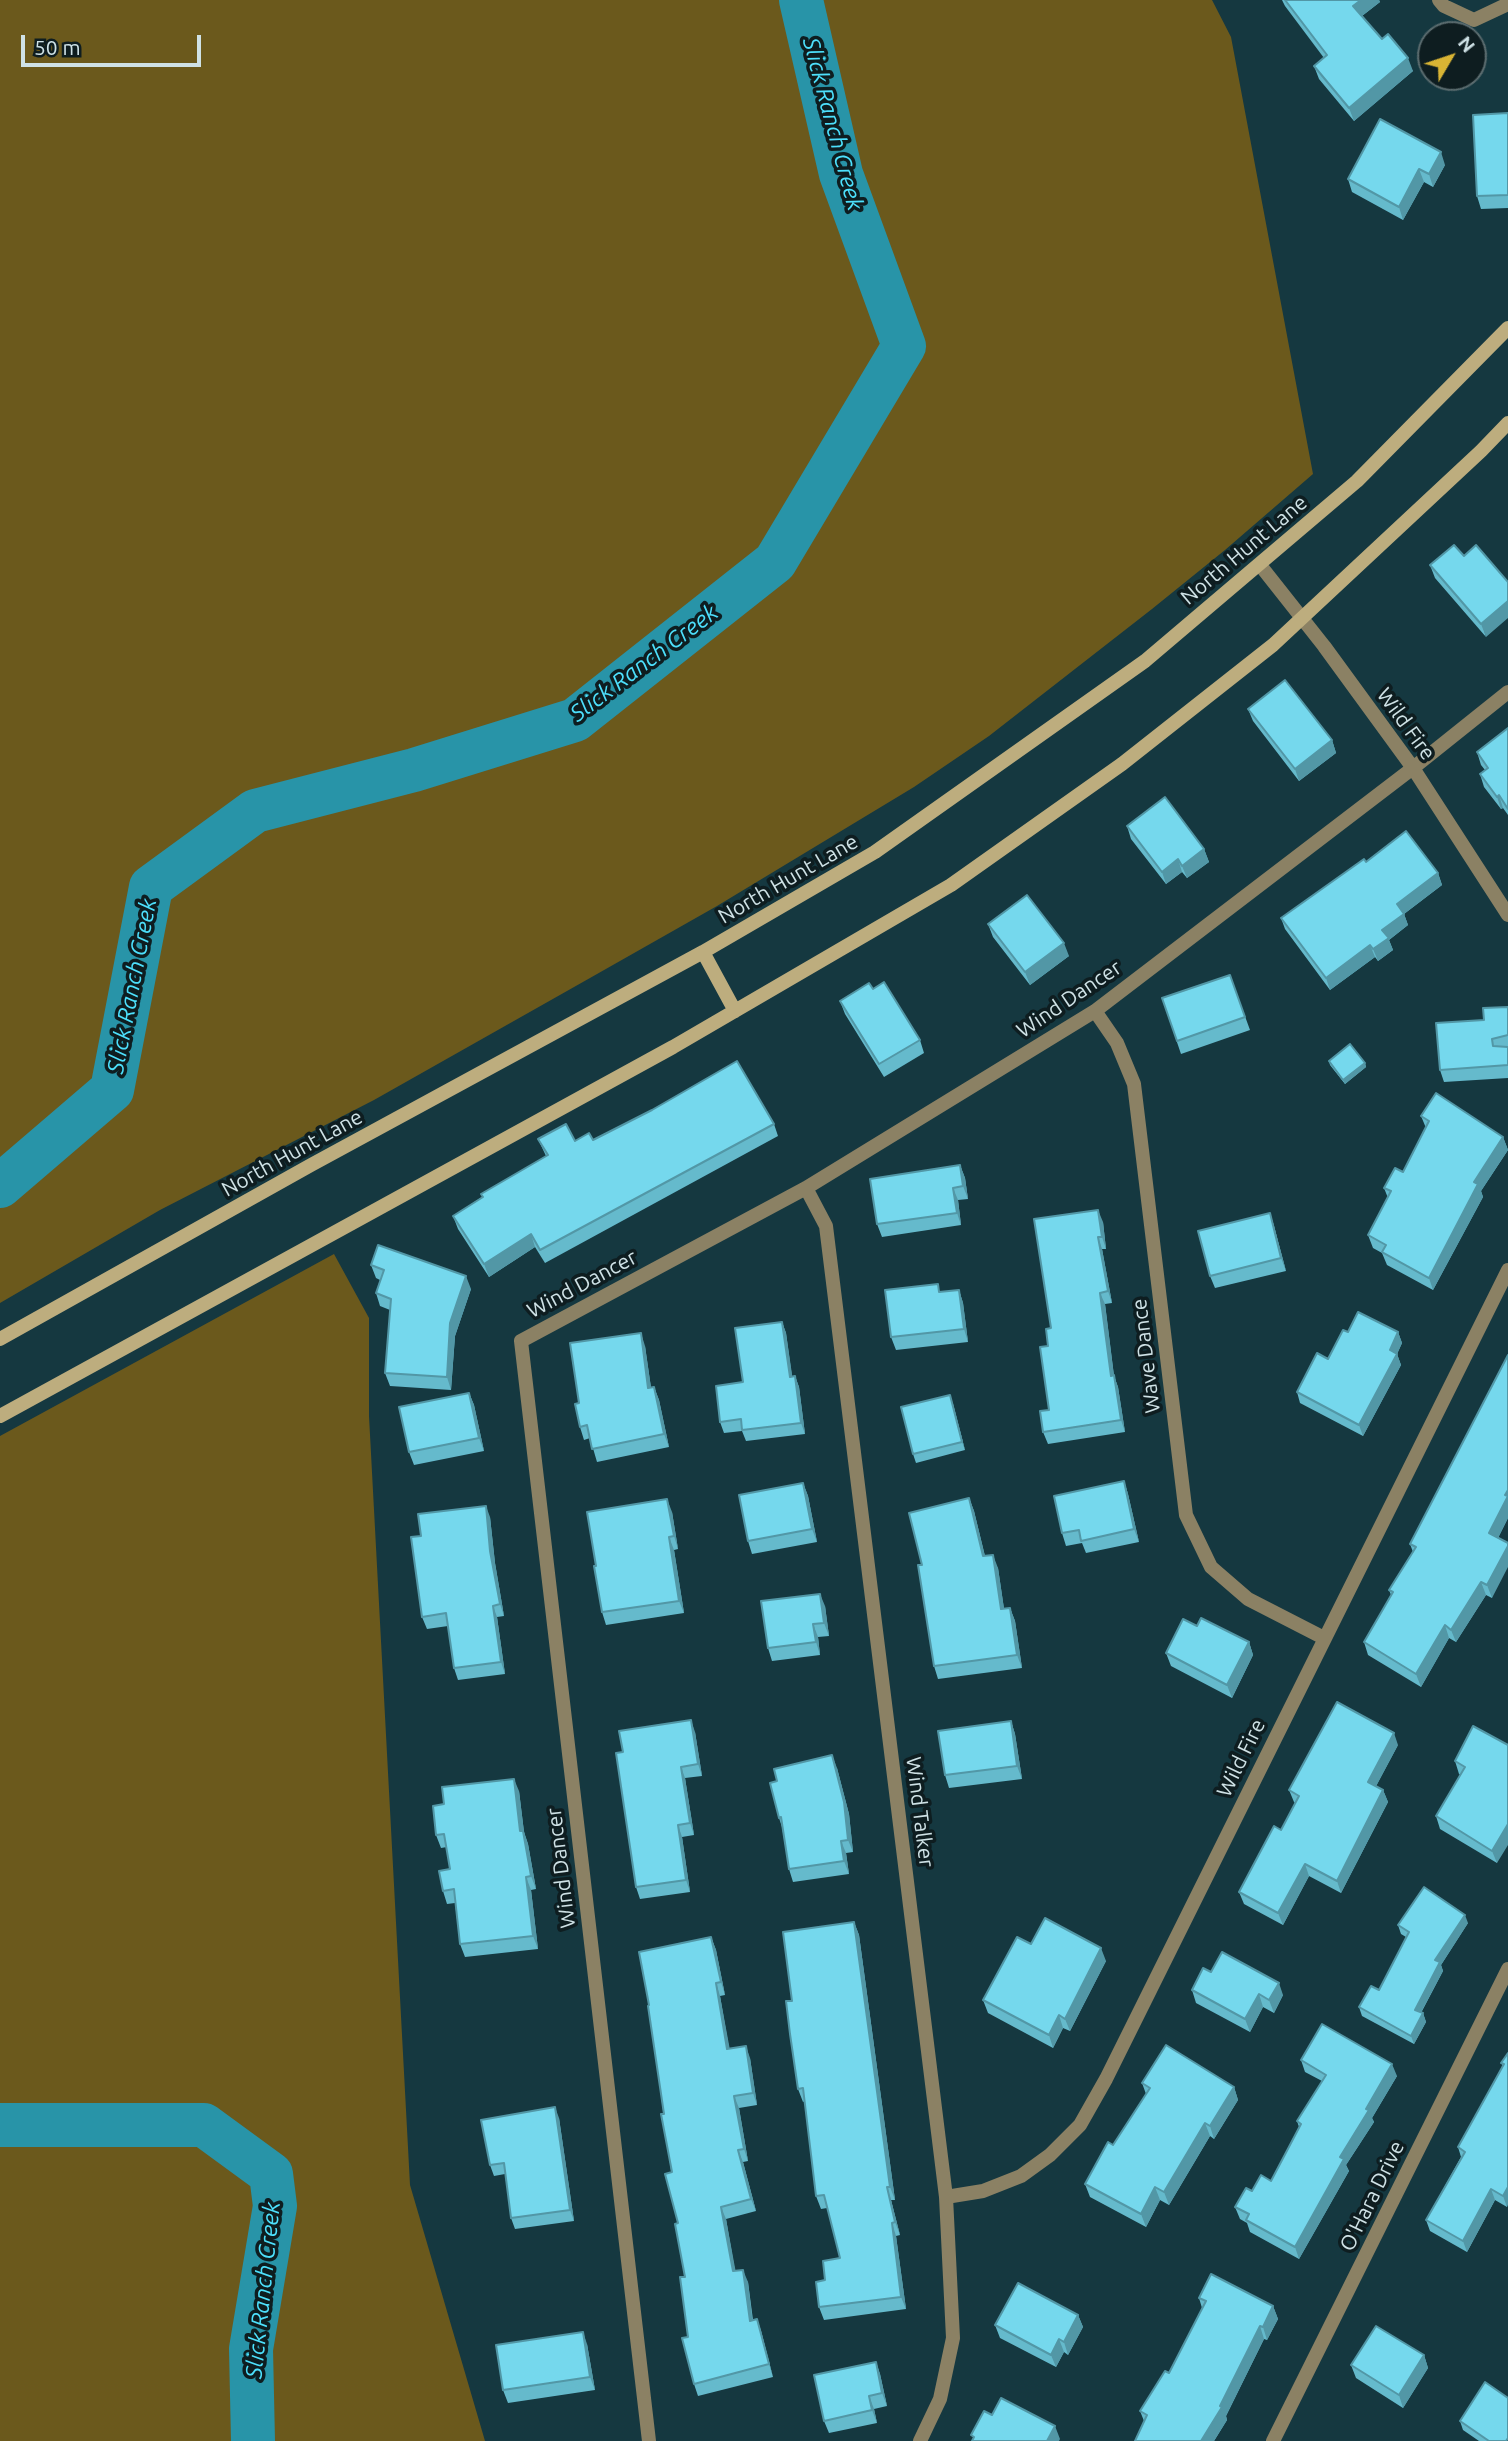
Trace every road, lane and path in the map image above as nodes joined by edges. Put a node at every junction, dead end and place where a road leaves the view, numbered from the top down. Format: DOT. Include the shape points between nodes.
graph roads {
  1 [pos="1439,0"];
  2 [pos="1508,4"];
  3 [pos="1508,328"];
  4 [pos="1508,423"];
  5 [pos="1260,565"];
  6 [pos="1303,620"];
  7 [pos="1508,692"];
  8 [pos="1413,768"];
  9 [pos="1508,915"];
  10 [pos="703,952"];
  11 [pos="735,1011"];
  12 [pos="1095,1011"];
  13 [pos="806,1188"];
  14 [pos="1508,1270"];
  15 [pos="0,1339"];
  16 [pos="0,1416"];
  17 [pos="1324,1638"];
  18 [pos="1508,1969"];
  19 [pos="946,2197"];
  20 [pos="649,2441"];
  21 [pos="920,2441"];
  22 [pos="1273,2441"];
  1 -- 2 [label="street" via="1475,20"];
  3 -- 5 [label="main road, North Hunt Lane" via="1357,481"];
  4 -- 6 [label="main road"];
  5 -- 6 [label="street, Wild Fire"];
  5 -- 10 [label="main road, North Hunt Lane" via="1145,662 957,796 864,859"];
  6 -- 8 [label="street, Wild Fire"];
  6 -- 11 [label="main road" via="1122,764 951,885"];
  7 -- 8 [label="street, Wind Dancer"];
  8 -- 9 [label="street, Wild Fire"];
  8 -- 12 [label="street, Wind Dancer"];
  10 -- 11 [label="main road"];
  10 -- 15 [label="main road, North Hunt Lane"];
  11 -- 16 [label="main road"];
  12 -- 13 [label="street, Wind Dancer"];
  12 -- 17 [label="street, Wave Dance" via="1117,1043 1134,1084 1186,1515 1211,1567 1248,1599"];
  13 -- 19 [label="street, Wind Talker" via="826,1226"];
  13 -- 20 [label="street, Wind Dancer" via="521,1340"];
  14 -- 17 [label="street, Wild Fire"];
  17 -- 19 [label="street, Wild Fire" via="1080,2125 1021,2176"];
  18 -- 22 [label="street, O'Hara Drive"];
  19 -- 21 [label="street, Wind Talker" via="953,2338 940,2399"];
}
